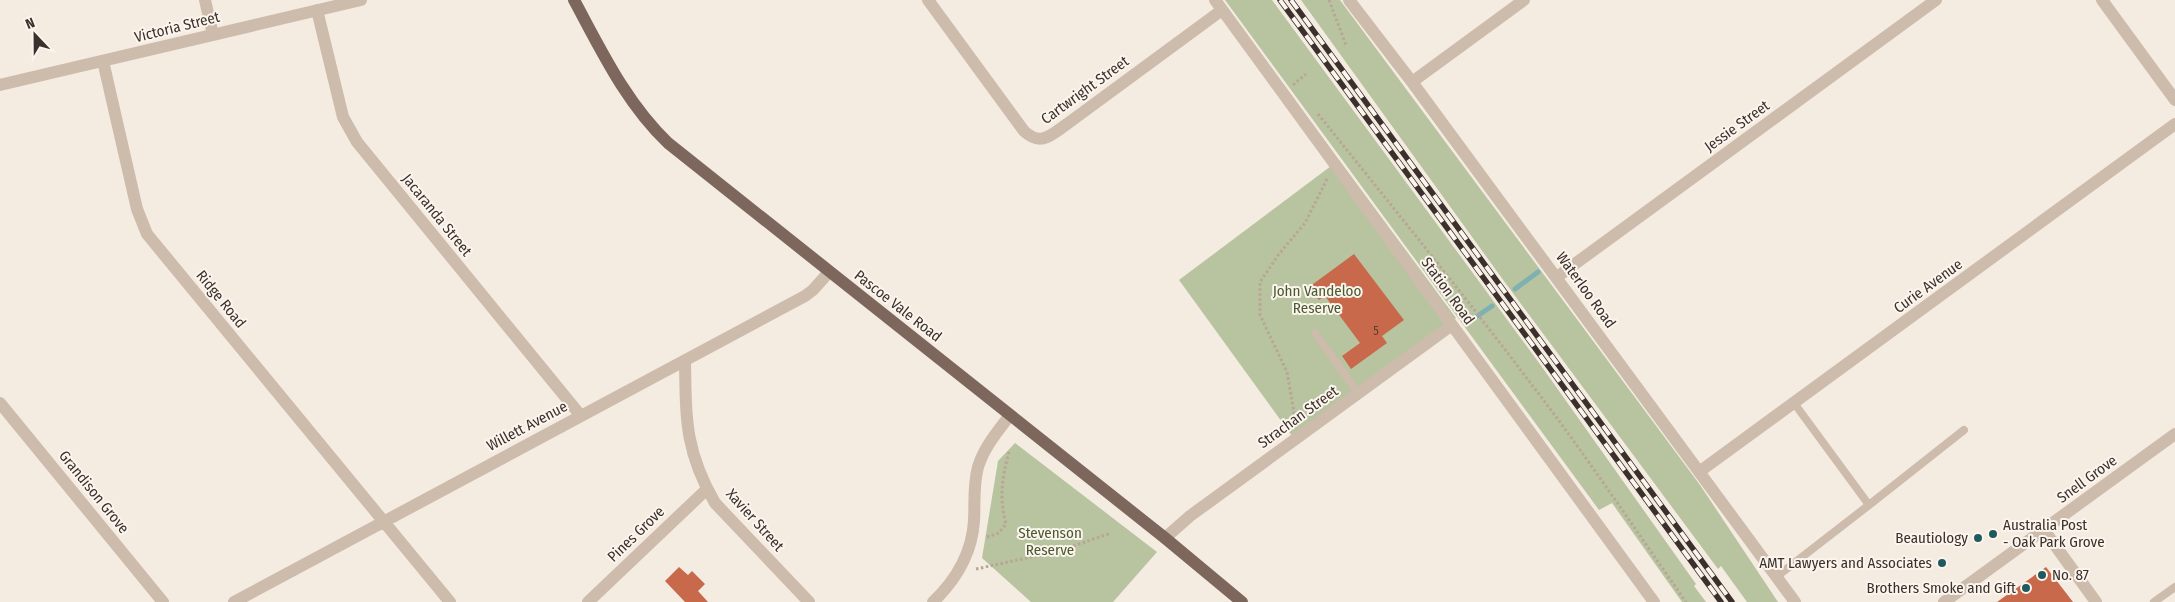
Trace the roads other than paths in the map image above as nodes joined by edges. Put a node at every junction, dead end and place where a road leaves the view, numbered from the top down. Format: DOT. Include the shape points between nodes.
graph roads {
  1 [pos="205,0"];
  2 [pos="361,0"];
  3 [pos="574,0"];
  4 [pos="928,0"];
  5 [pos="1349,0"];
  6 [pos="1524,0"];
  7 [pos="1936,0"];
  8 [pos="2102,0"];
  9 [pos="1219,5"];
  10 [pos="317,10"];
  11 [pos="213,35"];
  12 [pos="103,62"];
  13 [pos="1412,82"];
  14 [pos="0,85"];
  15 [pos="2175,100"];
  16 [pos="2175,124"];
  17 [pos="829,272"];
  18 [pos="1557,277"];
  19 [pos="1452,325"];
  20 [pos="1316,333"];
  21 [pos="684,362"];
  22 [pos="1358,393"];
  23 [pos="0,403"];
  24 [pos="1794,404"];
  25 [pos="1010,415"];
  26 [pos="581,416"];
  27 [pos="1964,430"];
  28 [pos="2175,434"];
  29 [pos="1699,472"];
  30 [pos="707,489"];
  31 [pos="1869,505"];
  32 [pos="384,522"];
  33 [pos="2044,530"];
  34 [pos="1165,538"];
  35 [pos="1776,576"];
  36 [pos="2175,587"];
  37 [pos="163,602"];
  38 [pos="234,602"];
  39 [pos="450,602"];
  40 [pos="588,602"];
  41 [pos="809,602"];
  42 [pos="934,602"];
  43 [pos="1242,602"];
  44 [pos="1654,602"];
  45 [pos="1794,602"];
  46 [pos="1944,602"];
  47 [pos="2096,602"];
  48 [pos="2154,602"];
  1 -- 11 [label="street"];
  2 -- 10 [label="street, Victoria Street"];
  3 -- 17 [label="main road, Pascoe Vale Road" via="626,92 656,132 711,180"];
  4 -- 9 [label="street, Cartwright Street" via="1024,130 1039,139 1067,124"];
  5 -- 13 [label="street, Waterloo Road"];
  6 -- 13 [label="street"];
  7 -- 18 [label="street, Jessie Street"];
  8 -- 15 [label="street"];
  9 -- 19 [label="street, Station Road"];
  10 -- 11 [label="street, Victoria Street"];
  10 -- 26 [label="street, Jacaranda Street" via="342,117 356,142"];
  11 -- 12 [label="street, Victoria Street"];
  12 -- 14 [label="street, Victoria Street"];
  12 -- 32 [label="street, Ridge Road" via="137,209 148,234"];
  13 -- 18 [label="street, Waterloo Road"];
  16 -- 24 [label="street, Curie Avenue"];
  17 -- 21 [label="street, Willett Avenue" via="805,296"];
  17 -- 25 [label="main road, Pascoe Vale Road"];
  18 -- 29 [label="street, Waterloo Road"];
  19 -- 22 [label="street, Strachan Street"];
  19 -- 44 [label="street, Station Road"];
  20 -- 22 [label="lane"];
  21 -- 26 [label="street, Willett Avenue"];
  21 -- 30 [label="street, Xavier Street" via="690,449"];
  22 -- 34 [label="street, Strachan Street" via="1190,516"];
  23 -- 37 [label="street, Grandison Grove"];
  24 -- 29 [label="street, Curie Avenue"];
  24 -- 31 [label="lane"];
  25 -- 34 [label="main road, Pascoe Vale Road"];
  25 -- 42 [label="street" via="978,465 972,537 967,553 953,582"];
  26 -- 32 [label="street, Willett Avenue"];
  27 -- 31 [label="lane"];
  28 -- 33 [label="street, Snell Grove"];
  29 -- 35 [label="street, Waterloo Road"];
  30 -- 40 [label="street, Pines Grove"];
  30 -- 41 [label="street, Xavier Street" via="725,513"];
  31 -- 35 [label="lane"];
  32 -- 38 [label="street, Willett Avenue"];
  32 -- 39 [label="street"];
  33 -- 46 [label="street, Snell Grove"];
  33 -- 47 [label="street"];
  34 -- 43 [label="main road, Pascoe Vale Road"];
  35 -- 45 [label="street, Waterloo Road"];
  36 -- 48 [label="lane"];
}
